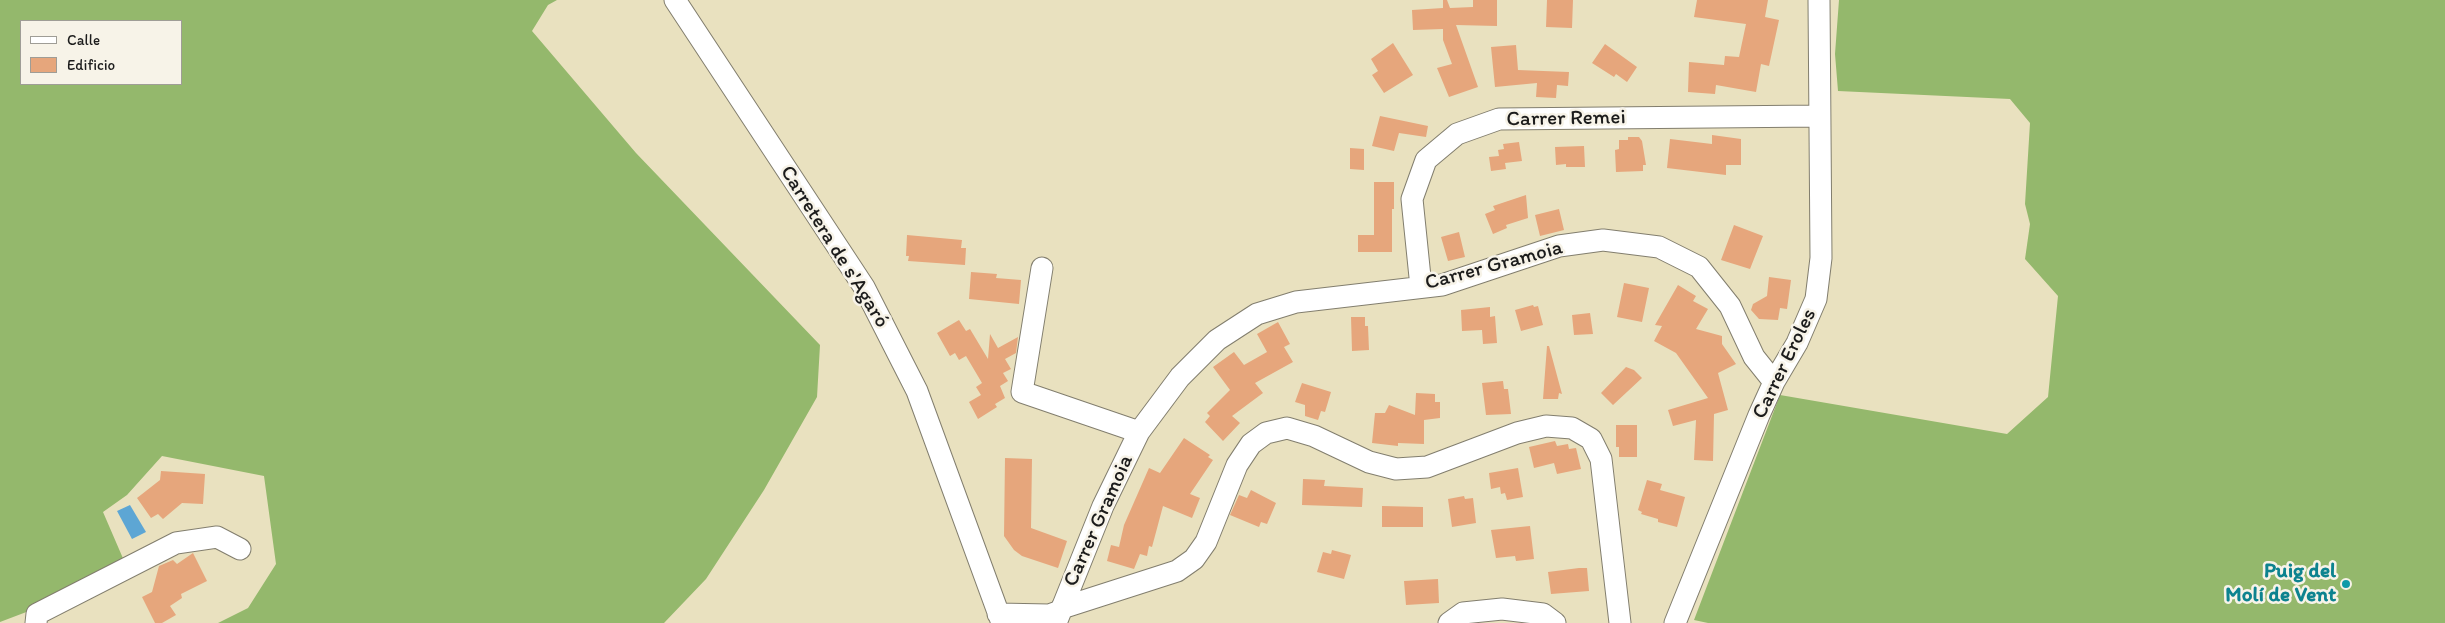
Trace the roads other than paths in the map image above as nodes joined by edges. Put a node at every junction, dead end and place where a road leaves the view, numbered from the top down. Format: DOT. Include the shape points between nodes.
graph roads {
  1 [pos="675,0"];
  2 [pos="1819,0"];
  3 [pos="1819,116"];
  4 [pos="1042,268"];
  5 [pos="1421,287"];
  6 [pos="1774,382"];
  7 [pos="1140,432"];
  8 [pos="240,550"];
  9 [pos="1059,614"];
  10 [pos="1000,618"];
  11 [pos="1025,619"];
  12 [pos="36,623"];
  13 [pos="1449,623"];
  14 [pos="1556,623"];
  15 [pos="1620,623"];
  16 [pos="1675,623"];
  1 -- 10 [label="street, Carretera de s'Agaró" via="864,287 917,391"];
  2 -- 3 [label="street, Carrer Eroles"];
  3 -- 5 [label="street, Carrer Remei" via="1499,119 1457,134 1426,160 1412,199"];
  3 -- 6 [label="street, Carrer Eroles" via="1820,258 1816,299 1797,343"];
  4 -- 7 [label="street, Carrer Gramoia" via="1022,392"];
  5 -- 6 [label="street, Carrer Gramoia" via="1442,285 1559,246 1603,240 1659,247 1699,267 1730,306 1754,356"];
  5 -- 7 [label="street, Carrer Gramoia" via="1296,302 1257,314 1217,340 1180,377"];
  6 -- 16 [label="street, Carrer Eroles"];
  7 -- 9 [label="street, Carrer Gramoia" via="1103,506"];
  8 -- 12 [label="street" via="216,537 176,542 37,614"];
  9 -- 11 [label="street"];
  9 -- 15 [label="street" via="1068,606 1177,571 1194,559 1206,542 1237,465 1250,444 1266,433 1286,428 1314,436 1369,462 1396,469 1427,467 1517,433 1546,426 1572,428 1591,439 1601,459"];
  10 -- 11 [label="street"];
  13 -- 14 [label="street" via="1463,613 1502,608 1542,614"];
}
